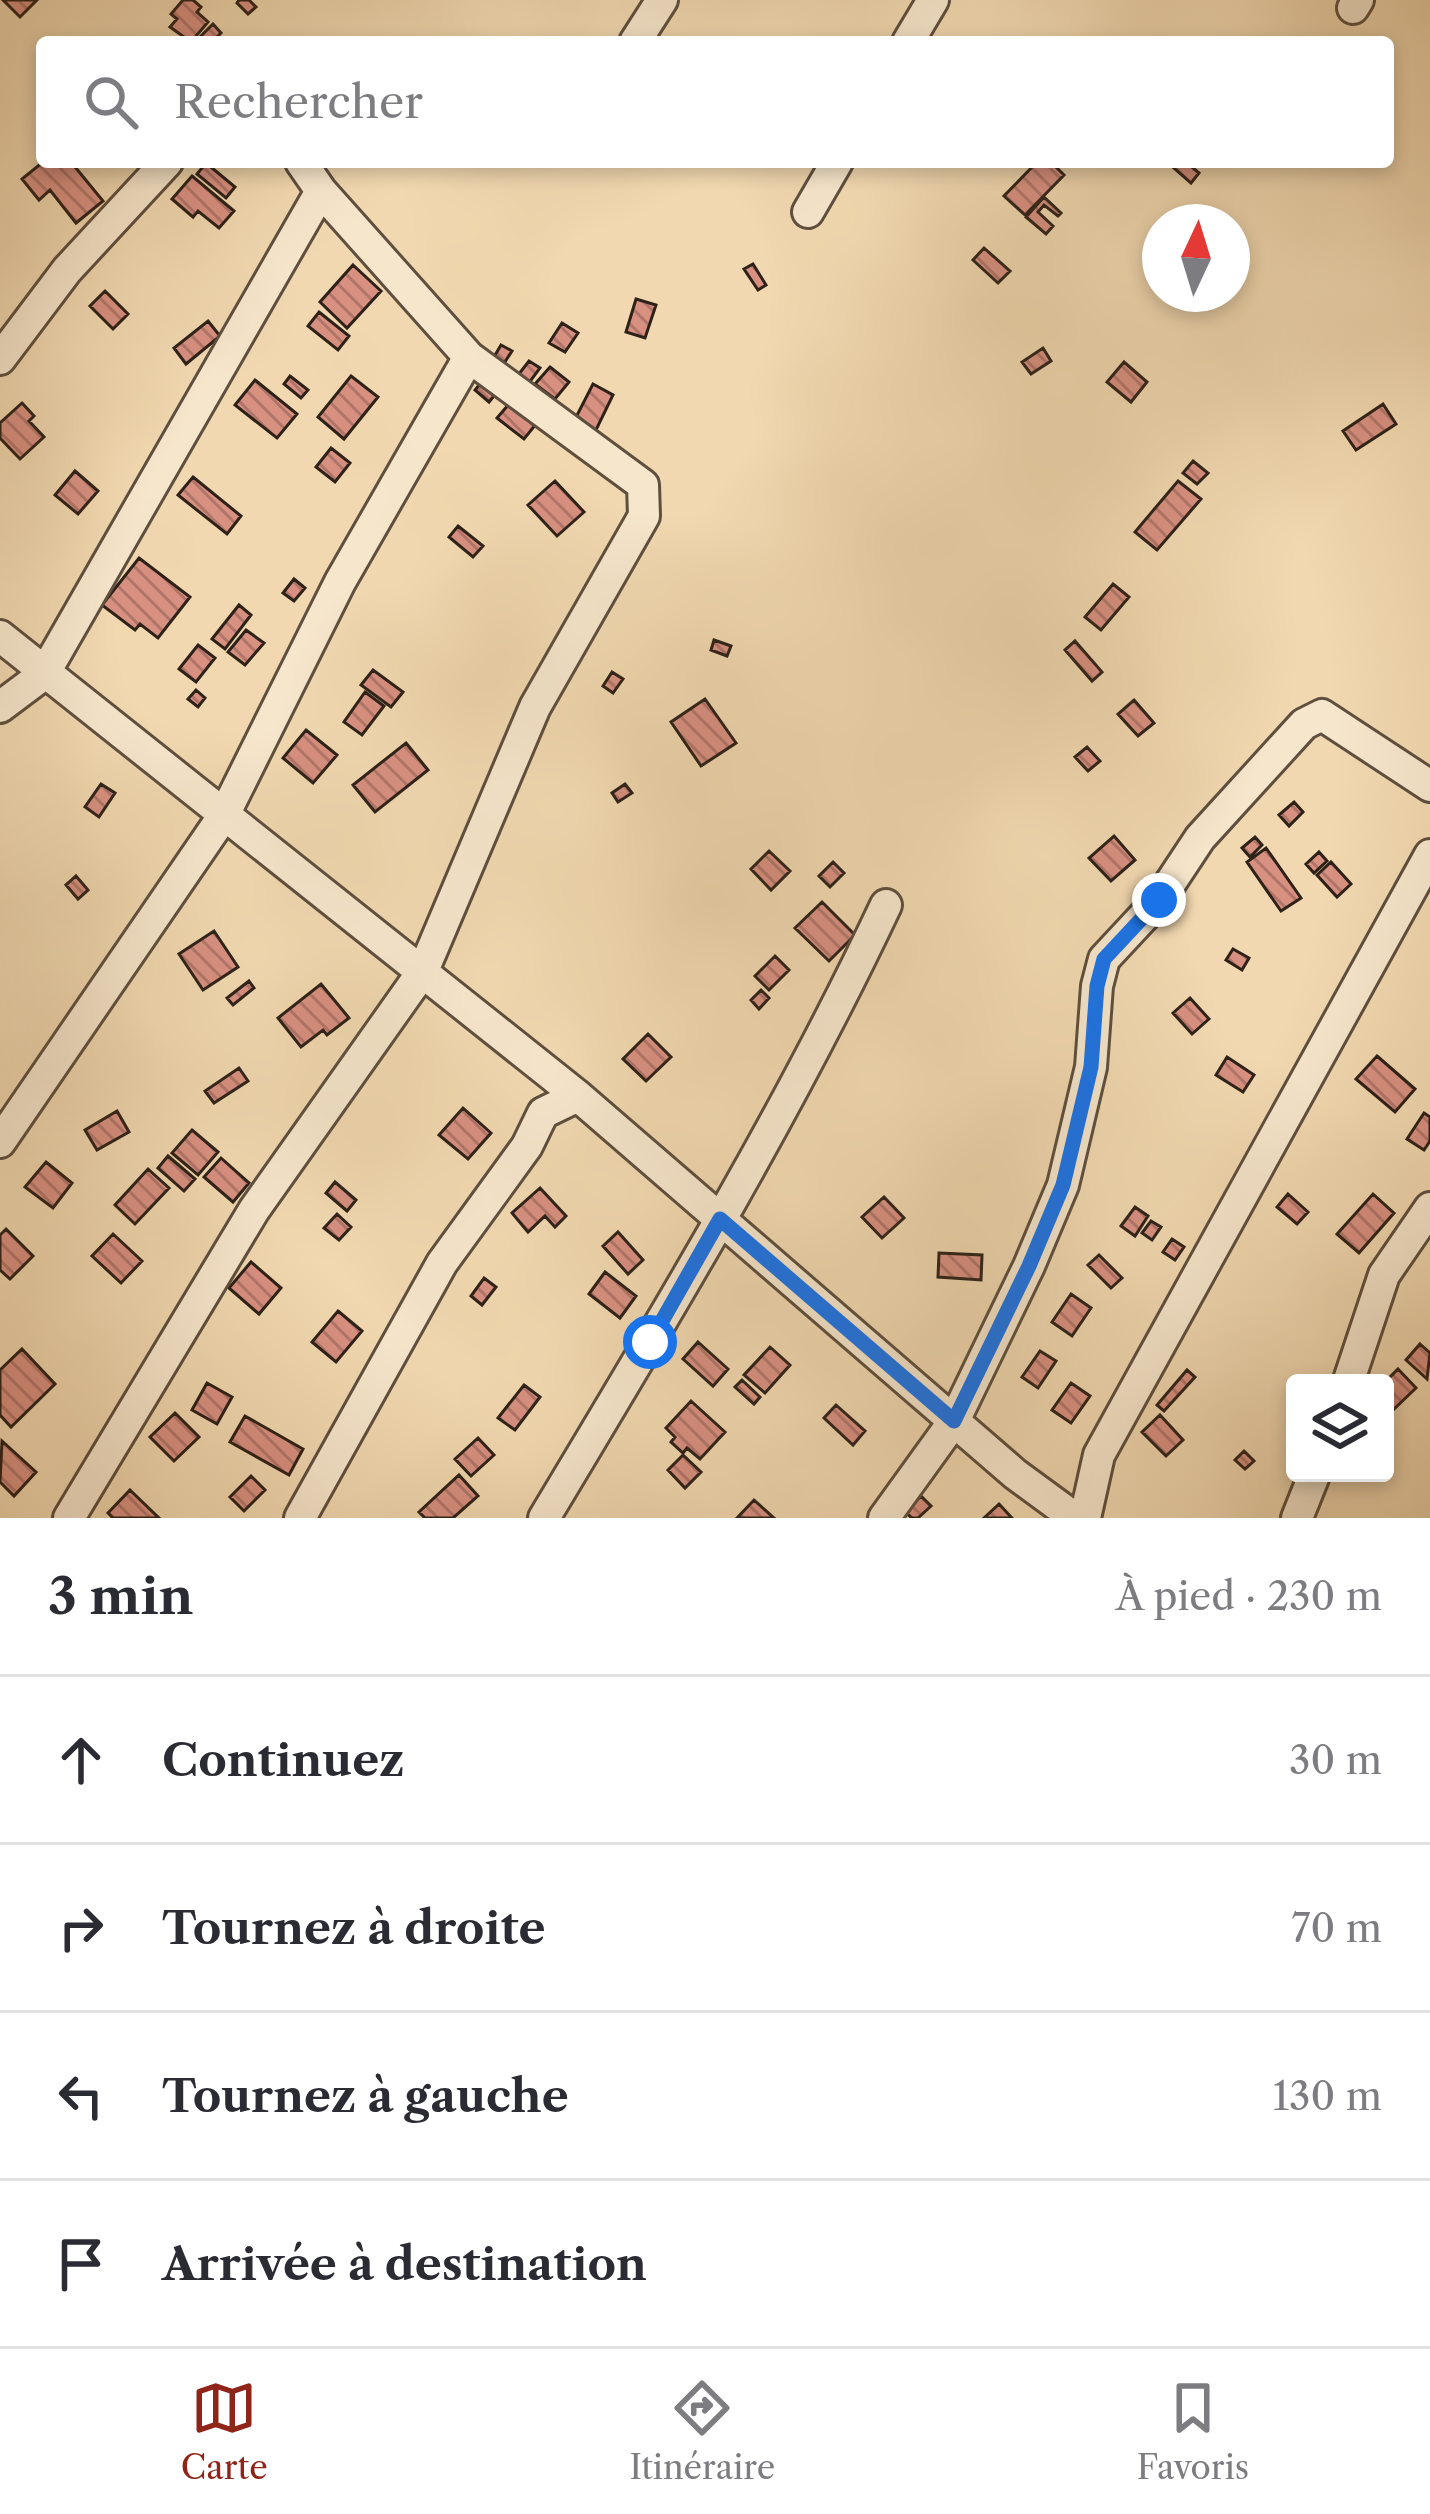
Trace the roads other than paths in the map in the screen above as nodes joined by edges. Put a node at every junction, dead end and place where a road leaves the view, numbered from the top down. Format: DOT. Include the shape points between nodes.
graph roads {
  1 [pos="662,0"];
  2 [pos="933,0"];
  3 [pos="639,36"];
  4 [pos="912,36"];
  5 [pos="161,168"];
  6 [pos="305,168"];
  7 [pos="834,168"];
  8 [pos="321,191"];
  9 [pos="808,212"];
  10 [pos="469,356"];
  11 [pos="0,359"];
  12 [pos="0,636"];
  13 [pos="44,674"];
  14 [pos="0,707"];
  15 [pos="1430,786"];
  16 [pos="224,815"];
  17 [pos="1430,855"];
  18 [pos="886,905"];
  19 [pos="423,971"];
  20 [pos="578,1096"];
  21 [pos="0,1142"];
  22 [pos="1430,1208"];
  23 [pos="720,1219"];
  24 [pos="1351,1374"];
  25 [pos="954,1421"];
  26 [pos="1311,1482"];
  27 [pos="69,1518"];
  28 [pos="300,1518"];
  29 [pos="544,1518"];
  30 [pos="884,1518"];
  31 [pos="1075,1518"];
  32 [pos="1085,1518"];
  33 [pos="1297,1518"];
  1 -- 3 [label="street"];
  2 -- 4 [label="street"];
  5 -- 11 [label="street" via="67,270"];
  6 -- 8 [label="street"];
  7 -- 9 [label="street"];
  8 -- 10 [label="street"];
  8 -- 13 [label="street"];
  10 -- 16 [label="street" via="340,582"];
  10 -- 19 [label="street" via="643,485 644,516 536,707"];
  12 -- 13 [label="street"];
  13 -- 14 [label="street"];
  13 -- 16 [label="street"];
  15 -- 25 [label="street" via="1322,715 1304,724 1113,946 1097,986 1091,1067 1063,1185"];
  16 -- 19 [label="street"];
  16 -- 21 [label="street"];
  17 -- 32 [label="street" via="1099,1455"];
  18 -- 23 [label="street"];
  19 -- 20 [label="street"];
  19 -- 27 [label="street" via="254,1210"];
  20 -- 23 [label="street"];
  20 -- 28 [label="street" via="543,1113 442,1264"];
  22 -- 24 [label="street" via="1384,1275"];
  23 -- 25 [label="street"];
  23 -- 29 [label="street"];
  25 -- 30 [label="street"];
  25 -- 31 [label="street"];
  26 -- 33 [label="street"];
}
